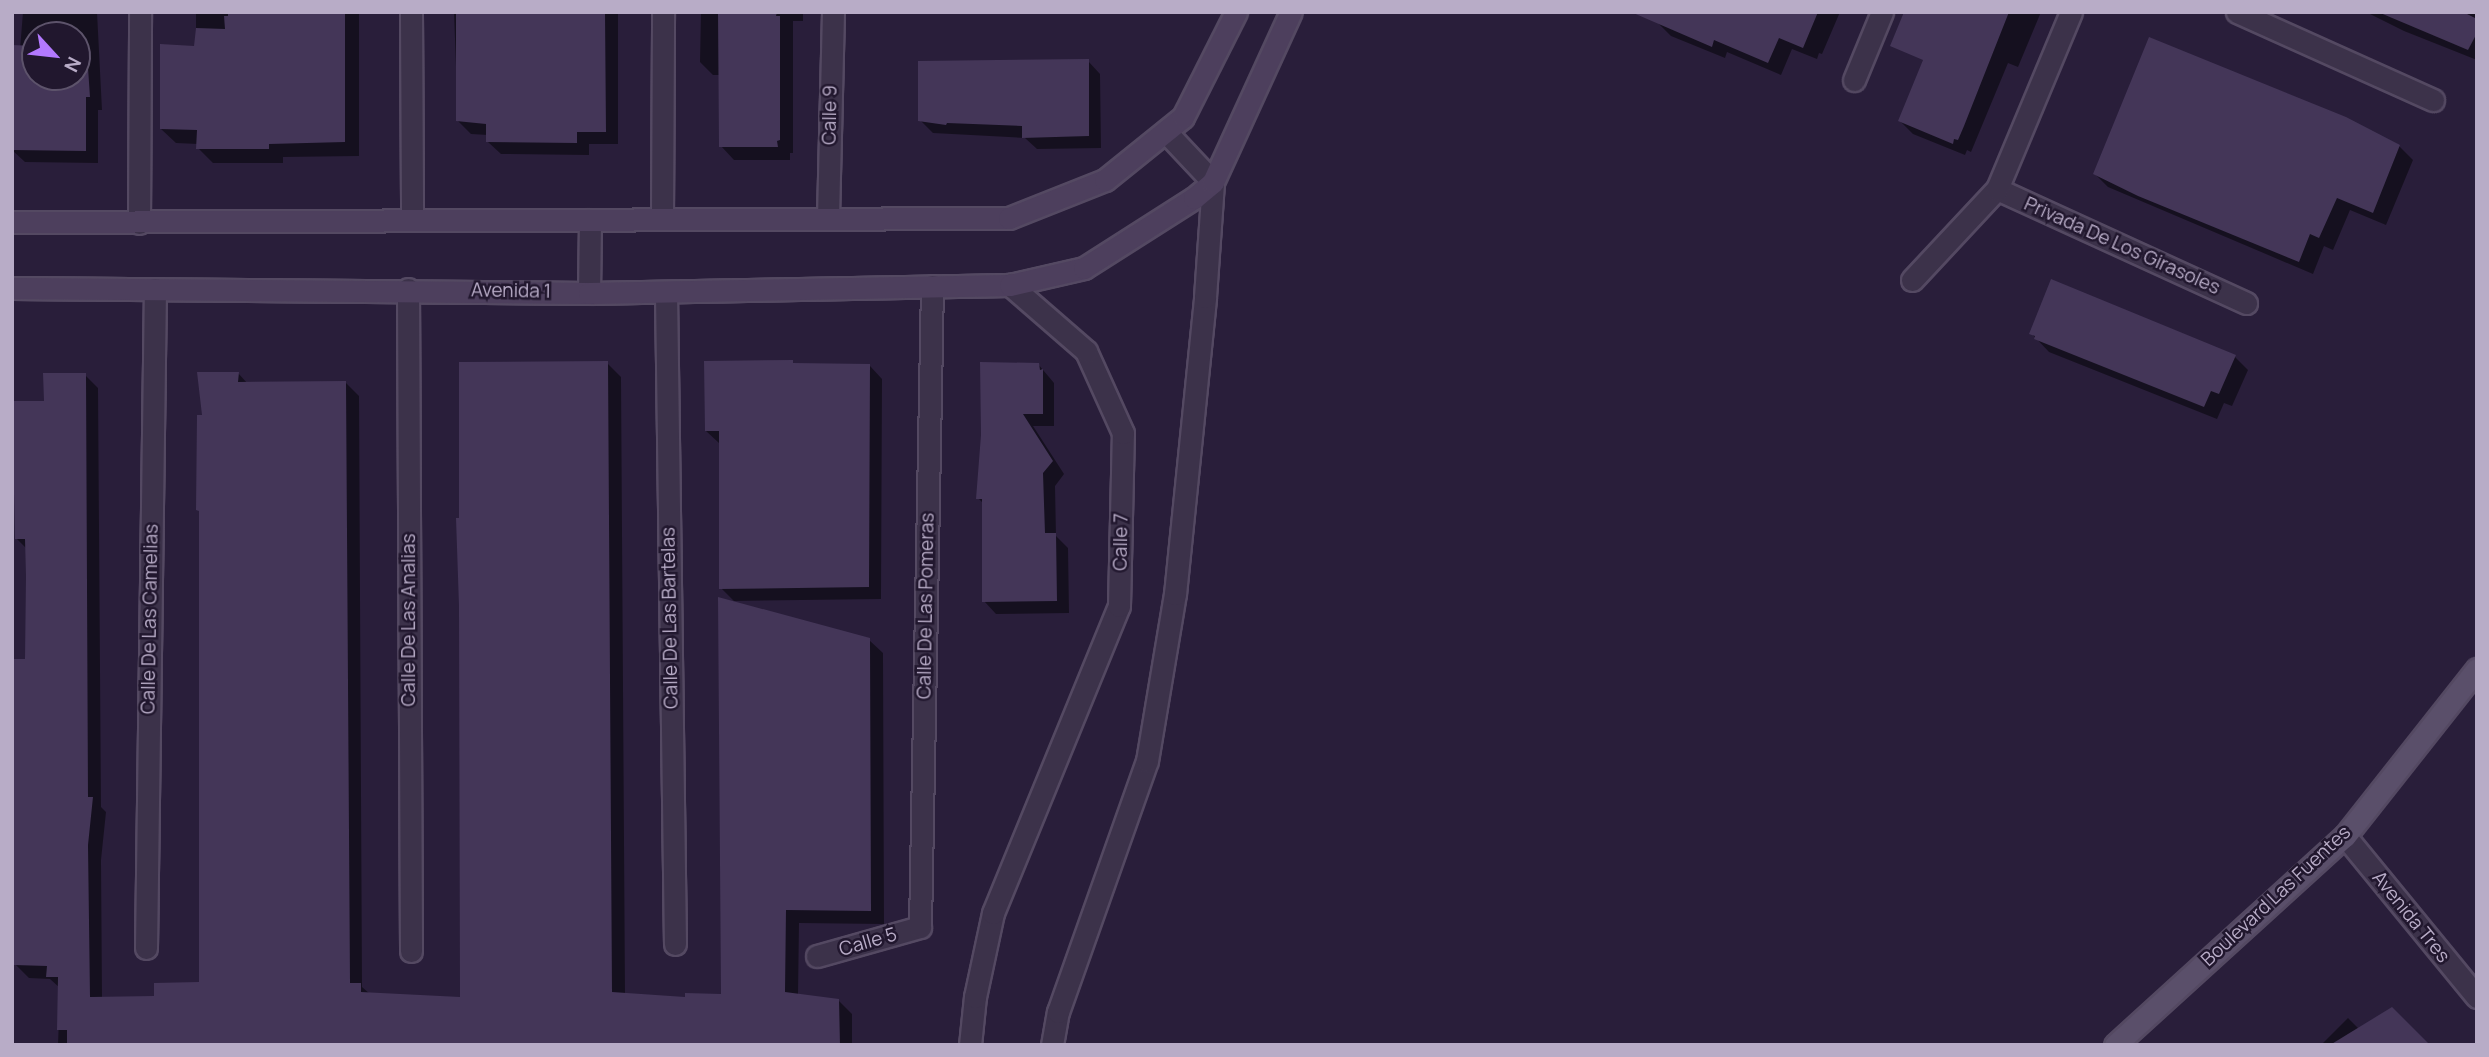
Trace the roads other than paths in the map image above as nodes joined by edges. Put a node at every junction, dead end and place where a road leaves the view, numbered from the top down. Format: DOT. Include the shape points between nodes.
graph roads {
  1 [pos="140,12"];
  2 [pos="411,12"];
  3 [pos="663,12"];
  4 [pos="833,12"];
  5 [pos="1236,12"];
  6 [pos="1290,12"];
  7 [pos="1882,12"];
  8 [pos="2071,12"];
  9 [pos="2237,12"];
  10 [pos="1854,80"];
  11 [pos="2433,100"];
  12 [pos="1166,132"];
  13 [pos="1213,182"];
  14 [pos="1997,189"];
  15 [pos="828,217"];
  16 [pos="412,218"];
  17 [pos="662,218"];
  18 [pos="590,220"];
  19 [pos="12,222"];
  20 [pos="139,223"];
  21 [pos="1912,280"];
  22 [pos="1010,285"];
  23 [pos="932,286"];
  24 [pos="12,288"];
  25 [pos="155,289"];
  26 [pos="408,289"];
  27 [pos="666,292"];
  28 [pos="589,293"];
  29 [pos="2246,303"];
  30 [pos="2477,669"];
  31 [pos="2345,836"];
  32 [pos="920,927"];
  33 [pos="675,944"];
  34 [pos="146,948"];
  35 [pos="411,951"];
  36 [pos="817,956"];
  37 [pos="2477,997"];
  38 [pos="970,1045"];
  39 [pos="1052,1045"];
  40 [pos="2115,1045"];
  1 -- 20 [label="street"];
  2 -- 16 [label="street"];
  3 -- 17 [label="street"];
  4 -- 15 [label="street, Calle 9"];
  5 -- 12 [label="main road" via="1183,117"];
  6 -- 13 [label="main road"];
  7 -- 10 [label="street"];
  8 -- 14 [label="street"];
  9 -- 11 [label="street"];
  12 -- 13 [label="street"];
  12 -- 15 [label="main road" via="1105,180 1009,218"];
  13 -- 22 [label="main road" via="1084,268"];
  13 -- 39 [label="street" via="1175,594 1147,761 1058,1012"];
  14 -- 21 [label="street"];
  14 -- 29 [label="street, Privada De Los Girasoles"];
  15 -- 17 [label="main road"];
  16 -- 18 [label="main road"];
  16 -- 20 [label="main road"];
  17 -- 18 [label="main road"];
  18 -- 28 [label="street"];
  19 -- 20 [label="main road"];
  22 -- 23 [label="main road, Avenida 1"];
  22 -- 38 [label="street, Calle 7" via="1086,351 1124,433 1119,606 992,913"];
  23 -- 27 [label="main road, Avenida 1"];
  23 -- 32 [label="street, Calle De Las Pomeras"];
  24 -- 25 [label="main road, Avenida 1"];
  25 -- 26 [label="main road, Avenida 1"];
  25 -- 34 [label="street, Calle De Las Camelias"];
  26 -- 28 [label="main road, Avenida 1"];
  26 -- 35 [label="street, Calle De Las Analias"];
  27 -- 28 [label="main road, Avenida 1"];
  27 -- 33 [label="street, Calle De Las Bartelas"];
  30 -- 31 [label="main road, Boulevard Las Fuentes"];
  31 -- 37 [label="street, Avenida Tres"];
  31 -- 40 [label="main road, Boulevard Las Fuentes"];
  32 -- 36 [label="street, Calle 5"];
}
